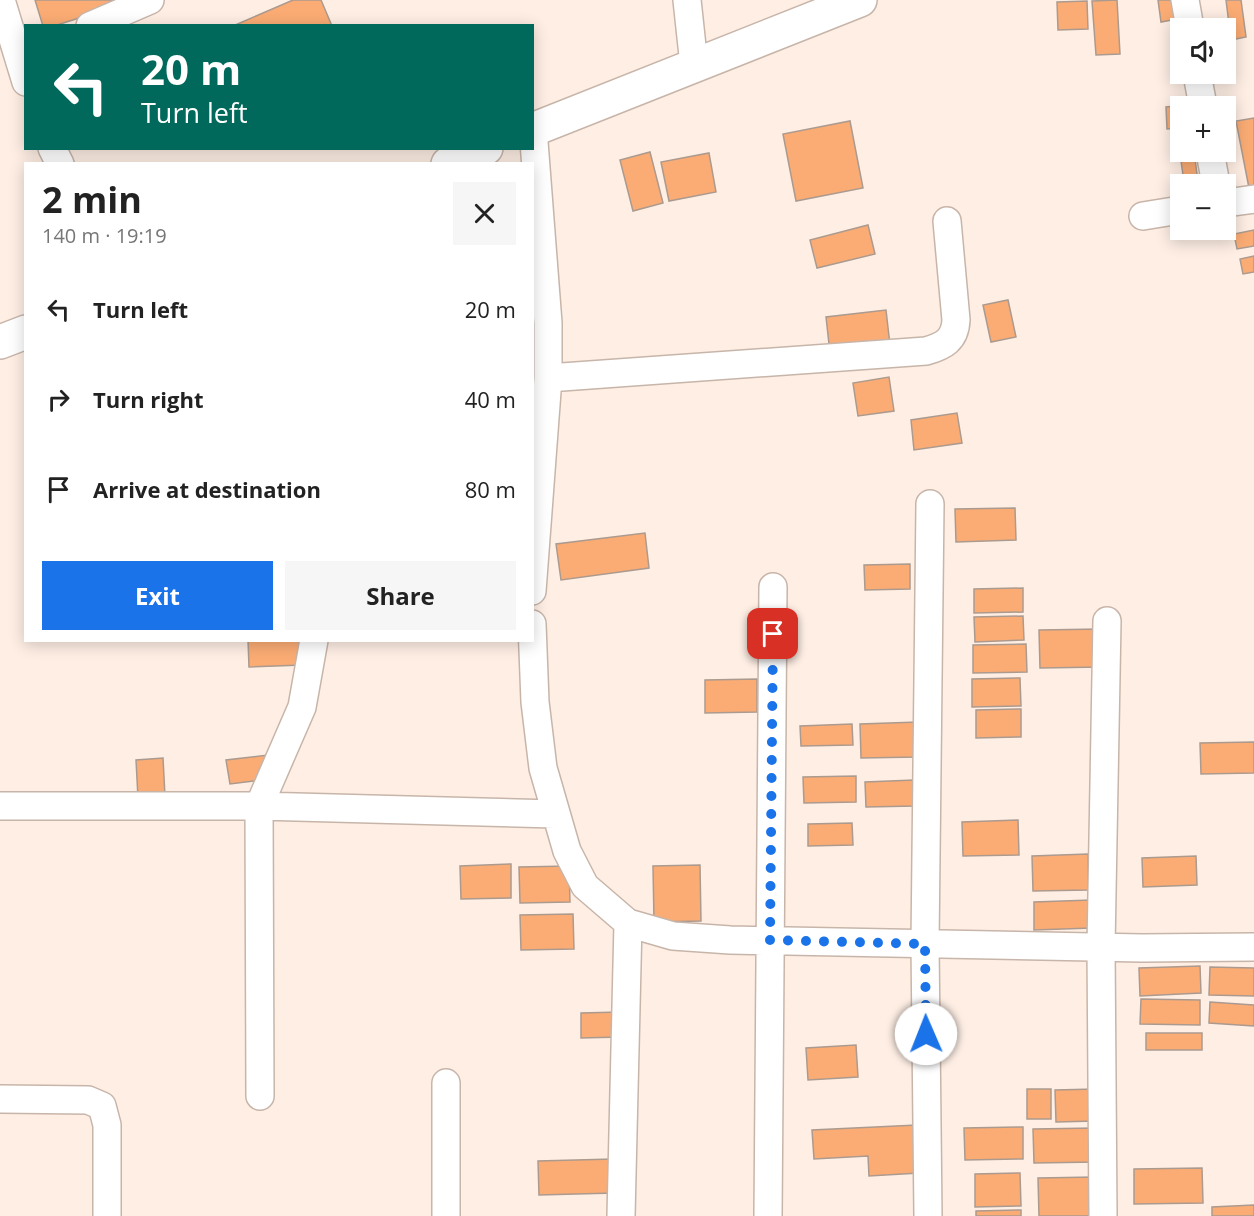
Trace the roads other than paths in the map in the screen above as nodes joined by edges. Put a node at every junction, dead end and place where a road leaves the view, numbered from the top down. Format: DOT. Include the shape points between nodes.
graph roads {
  1 [pos="1,0"];
  2 [pos="150,0"];
  3 [pos="687,0"];
  4 [pos="860,0"];
  5 [pos="1185,0"];
  6 [pos="1188,18"];
  7 [pos="95,24"];
  8 [pos="21,55"];
  9 [pos="694,65"];
  10 [pos="24,71"];
  11 [pos="534,130"];
  12 [pos="534,143"];
  13 [pos="481,150"];
  14 [pos="453,162"];
  15 [pos="1254,199"];
  16 [pos="1236,202"];
  17 [pos="1170,212"];
  18 [pos="1143,216"];
  19 [pos="947,221"];
  20 [pos="24,333"];
  21 [pos="0,342"];
  22 [pos="548,378"];
  23 [pos="930,504"];
  24 [pos="534,564"];
  25 [pos="773,587"];
  26 [pos="1107,621"];
  27 [pos="314,642"];
  28 [pos="533,642"];
  29 [pos="0,806"];
  30 [pos="259,806"];
  31 [pos="555,814"];
  32 [pos="628,923"];
  33 [pos="770,940"];
  34 [pos="925,944"];
  35 [pos="1101,947"];
  36 [pos="1254,947"];
  37 [pos="446,1083"];
  38 [pos="260,1096"];
  39 [pos="0,1099"];
  40 [pos="107,1216"];
  41 [pos="446,1216"];
  42 [pos="621,1216"];
  43 [pos="768,1216"];
  44 [pos="928,1216"];
  45 [pos="1103,1216"];
  1 -- 8 [label="street"];
  2 -- 7 [label="street"];
  3 -- 9 [label="street"];
  4 -- 9 [label="main road"];
  5 -- 6 [label="street"];
  8 -- 10 [label="street"];
  9 -- 11 [label="main road"];
  12 -- 22 [label="street" via="548,323"];
  13 -- 14 [label="main road"];
  15 -- 16 [label="street"];
  17 -- 18 [label="street"];
  19 -- 22 [label="street" via="956,320 955,332 939,347"];
  20 -- 21 [label="main road"];
  22 -- 24 [label="street"];
  23 -- 34 [label="street"];
  25 -- 33 [label="street"];
  26 -- 35 [label="street"];
  27 -- 30 [label="street" via="302,707"];
  28 -- 31 [label="street" via="542,757"];
  29 -- 30 [label="street"];
  30 -- 31 [label="street"];
  30 -- 38 [label="street"];
  31 -- 32 [label="street" via="567,851 585,886"];
  32 -- 33 [label="street" via="673,936"];
  32 -- 42 [label="street"];
  33 -- 34 [label="street"];
  33 -- 43 [label="street"];
  34 -- 35 [label="street"];
  34 -- 44 [label="street"];
  35 -- 36 [label="street"];
  35 -- 45 [label="street"];
  37 -- 41 [label="street"];
  39 -- 40 [label="street" via="88,1100 102,1106 107,1125"];
}
